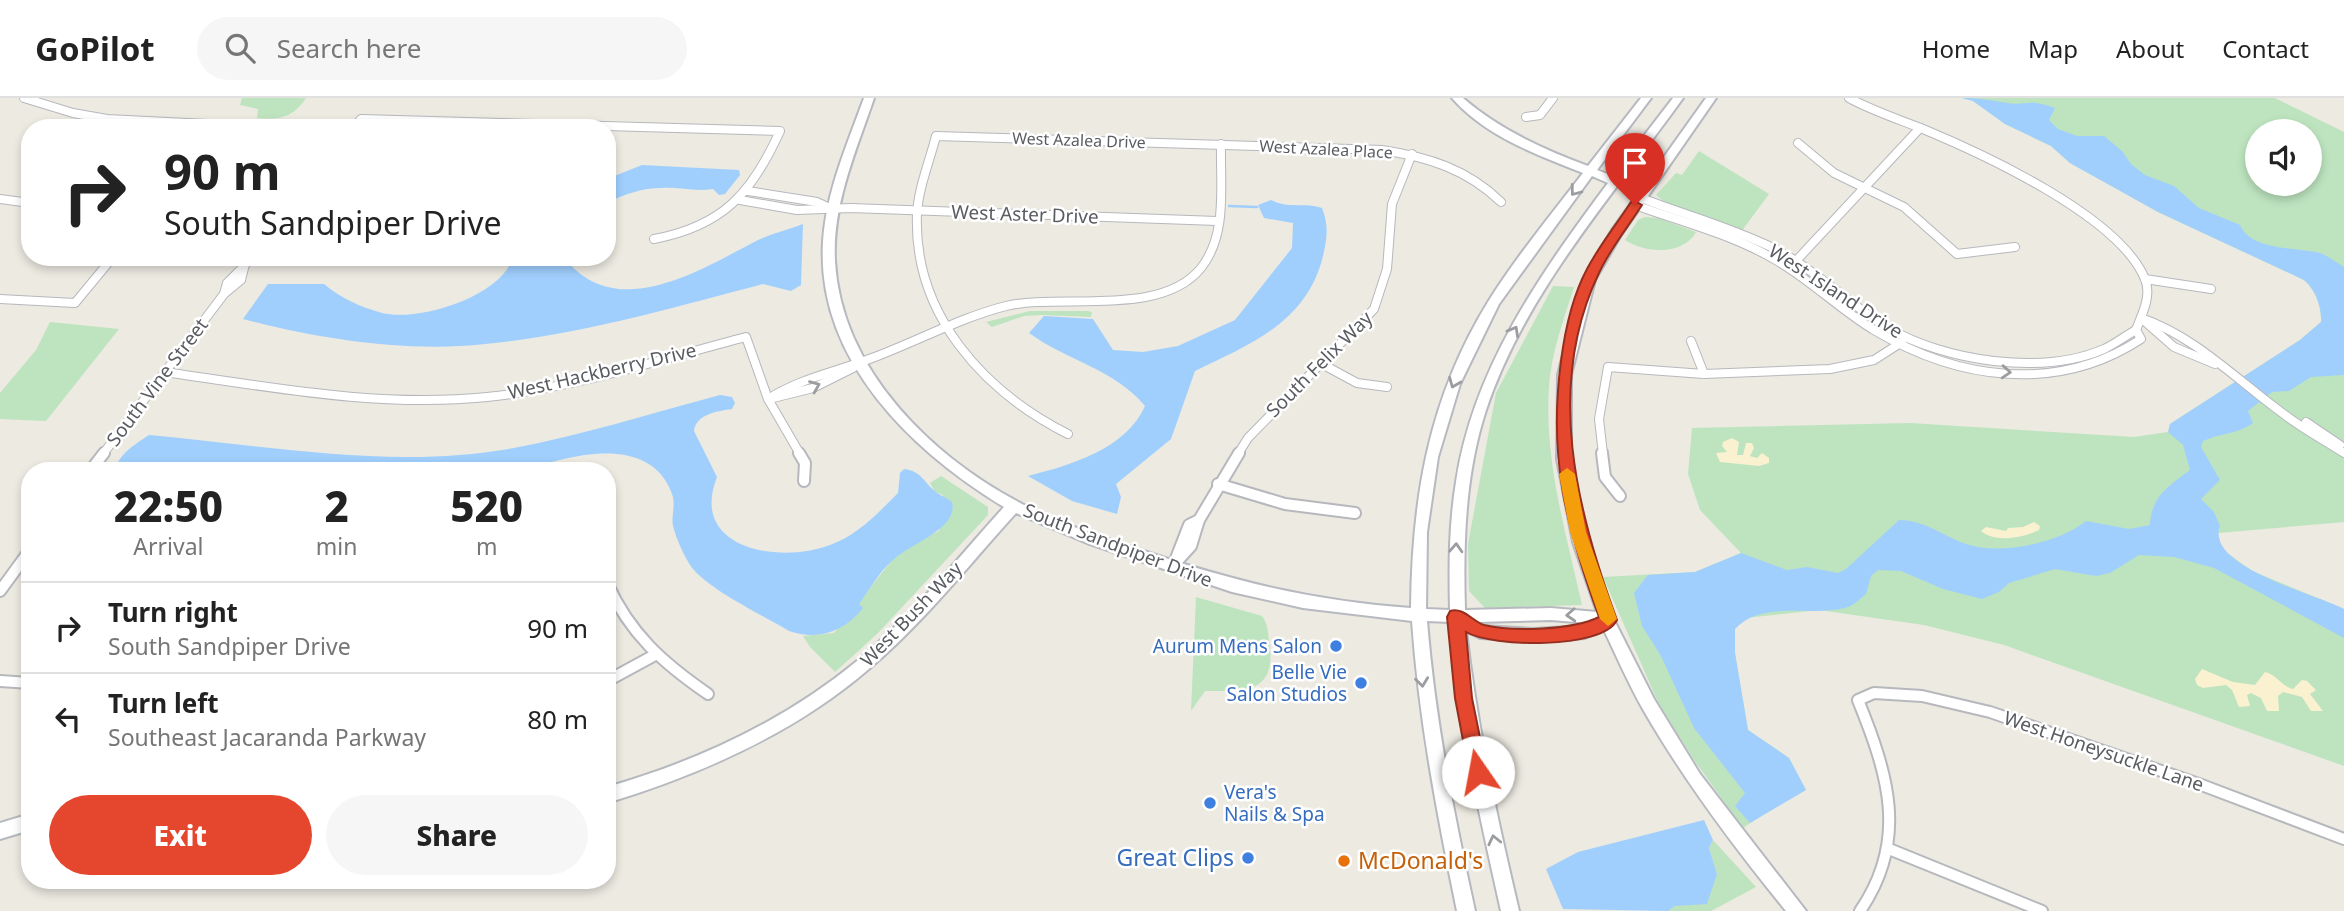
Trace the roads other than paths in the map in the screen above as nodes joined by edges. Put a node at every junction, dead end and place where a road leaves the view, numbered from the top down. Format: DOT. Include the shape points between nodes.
graph roads {
  1 [pos="869,98"];
  2 [pos="1457,98"];
  3 [pos="1553,98"];
  4 [pos="1646,98"];
  5 [pos="1678,98"];
  6 [pos="1711,98"];
  7 [pos="1849,98"];
  8 [pos="29,99"];
  9 [pos="1526,117"];
  10 [pos="107,119"];
  11 [pos="616,127"];
  12 [pos="1920,128"];
  13 [pos="1798,143"];
  14 [pos="1221,144"];
  15 [pos="1412,154"];
  16 [pos="1590,171"];
  17 [pos="1617,182"];
  18 [pos="1865,187"];
  19 [pos="748,191"];
  20 [pos="0,199"];
  21 [pos="740,200"];
  22 [pos="794,200"];
  23 [pos="21,202"];
  24 [pos="1501,202"];
  25 [pos="1638,202"];
  26 [pos="789,209"];
  27 [pos="833,209"];
  28 [pos="916,211"];
  29 [pos="1217,221"];
  30 [pos="654,239"];
  31 [pos="2015,247"];
  32 [pos="1793,264"];
  33 [pos="106,266"];
  34 [pos="246,266"];
  35 [pos="2145,279"];
  36 [pos="2211,289"];
  37 [pos="0,299"];
  38 [pos="2141,318"];
  39 [pos="945,329"];
  40 [pos="2136,330"];
  41 [pos="1904,340"];
  42 [pos="1691,341"];
  43 [pos="2067,359"];
  44 [pos="859,363"];
  45 [pos="1972,363"];
  46 [pos="1322,364"];
  47 [pos="2075,370"];
  48 [pos="164,372"];
  49 [pos="1704,374"];
  50 [pos="1387,387"];
  51 [pos="768,399"];
  52 [pos="2275,405"];
  53 [pos="1068,434"];
  54 [pos="2344,447"];
  55 [pos="2344,453"];
  56 [pos="97,462"];
  57 [pos="804,481"];
  58 [pos="1218,484"];
  59 [pos="1620,496"];
  60 [pos="1014,506"];
  61 [pos="1355,513"];
  62 [pos="21,562"];
  63 [pos="1172,567"];
  64 [pos="0,591"];
  65 [pos="616,601"];
  66 [pos="1417,614"];
  67 [pos="1456,617"];
  68 [pos="1608,620"];
  69 [pos="653,656"];
  70 [pos="616,676"];
  71 [pos="0,681"];
  72 [pos="21,682"];
  73 [pos="708,694"];
  74 [pos="616,791"];
  75 [pos="21,825"];
  76 [pos="0,831"];
  77 [pos="2344,839"];
  78 [pos="1889,849"];
  79 [pos="1466,911"];
  80 [pos="1510,911"];
  81 [pos="1797,911"];
  82 [pos="1860,911"];
  83 [pos="2042,911"];
  1 -- 27 [label="street, South Sandpiper Drive"];
  2 -- 16 [label="street" via="1509,137"];
  3 -- 9 [label="street" via="1540,115"];
  4 -- 16 [label="street"];
  5 -- 17 [label="street"];
  6 -- 25 [label="street"];
  7 -- 12 [label="street"];
  8 -- 10 [label="street"];
  11 -- 19 [label="street" via="780,131 765,167"];
  12 -- 18 [label="street"];
  12 -- 35 [label="street" via="1985,157 2096,223 2129,254"];
  13 -- 18 [label="street" via="1830,171"];
  14 -- 15 [label="street, West Azalea Place"];
  14 -- 28 [label="street, West Azalea Drive" via="936,136"];
  14 -- 29 [label="street"];
  15 -- 24 [label="street, West Azalea Place" via="1473,177"];
  15 -- 46 [label="street, South Felix Way" via="1392,204 1387,269 1379,298 1364,322"];
  16 -- 17 [label="street"];
  16 -- 66 [label="street, one-way" via="1489,311 1452,388 1424,495"];
  67 -- 17 [label="street, one-way" via="1458,509 1469,451 1490,382 1529,306"];
  18 -- 31 [label="street" via="1905,208 1957,254"];
  18 -- 32 [label="street"];
  19 -- 21 [label="street"];
  19 -- 22 [label="street, West Aster Drive"];
  20 -- 23 [label="street"];
  21 -- 26 [label="street, West Aster Drive"];
  21 -- 30 [label="street" via="691,232"];
  22 -- 26 [label="street"];
  22 -- 27 [label="street, West Aster Drive"];
  25 -- 32 [label="street, West Island Drive"];
  25 -- 68 [label="street" via="1585,290 1572,332 1563,400 1563,449 1572,506"];
  26 -- 27 [label="street, West Aster Drive"];
  27 -- 28 [label="street, West Aster Drive"];
  27 -- 44 [label="street, South Sandpiper Drive" via="831,285"];
  28 -- 29 [label="street, West Aster Drive"];
  28 -- 39 [label="street" via="921,262"];
  29 -- 39 [label="street" via="1208,257 1195,272 1164,289 1101,304 1007,306"];
  32 -- 41 [label="street, West Island Drive" via="1867,325"];
  33 -- 37 [label="street" via="75,303"];
  34 -- 48 [label="street, South Vine Street" via="241,279 224,294"];
  35 -- 36 [label="street"];
  35 -- 38 [label="street" via="2148,302"];
  38 -- 40 [label="street"];
  38 -- 52 [label="street" via="2150,331 2199,361 2216,365"];
  39 -- 44 [label="street"];
  39 -- 53 [label="street" via="1007,396 1042,422"];
  40 -- 43 [label="street, West Island Drive" via="2103,349"];
  40 -- 47 [label="street, West Island Drive" via="2141,339 2124,354"];
  41 -- 45 [label="street, West Island Drive"];
  41 -- 49 [label="street" via="1874,360 1830,369"];
  42 -- 49 [label="street"];
  43 -- 45 [label="street, West Island Drive"];
  43 -- 47 [label="street"];
  44 -- 51 [label="street" via="841,376"];
  44 -- 60 [label="street, South Sandpiper Drive" via="914,431 957,469"];
  45 -- 47 [label="street, West Island Drive, one-way" via="2034,374"];
  46 -- 50 [label="street" via="1357,383"];
  46 -- 58 [label="street, South Felix Way" via="1248,438"];
  48 -- 51 [label="street, West Hackberry Drive" via="376,398 485,397 569,382 746,337"];
  48 -- 56 [label="street, South Vine Street"];
  49 -- 59 [label="street" via="1608,367 1599,419 1605,477"];
  51 -- 57 [label="street" via="805,463"];
  52 -- 54 [label="street"];
  52 -- 55 [label="street"];
  58 -- 61 [label="street" via="1285,504"];
  58 -- 63 [label="street, South Felix Way" via="1199,520 1199,533"];
  60 -- 63 [label="street, South Sandpiper Drive"];
  60 -- 74 [label="street, West Bush Way" via="899,631 825,694 720,754"];
  62 -- 64 [label="street"];
  63 -- 66 [label="street, South Sandpiper Drive" via="1284,599"];
  65 -- 69 [label="street"];
  66 -- 67 [label="street, South Sandpiper Drive"];
  66 -- 79 [label="street, one-way" via="1430,740"];
  67 -- 68 [label="street, South Sandpiper Drive" via="1480,632 1534,635 1585,632"];
  80 -- 67 [label="street, one-way" via="1465,708"];
  68 -- 81 [label="street" via="1642,692 1692,774"];
  69 -- 70 [label="street"];
  69 -- 73 [label="street"];
  71 -- 72 [label="street"];
  75 -- 76 [label="street"];
  77 -- 78 [label="street, West Honeysuckle Lane" via="1990,712 1922,696 1874,693 1858,700 1885,779"];
  78 -- 82 [label="street" via="1879,884"];
  78 -- 83 [label="street"];
}
